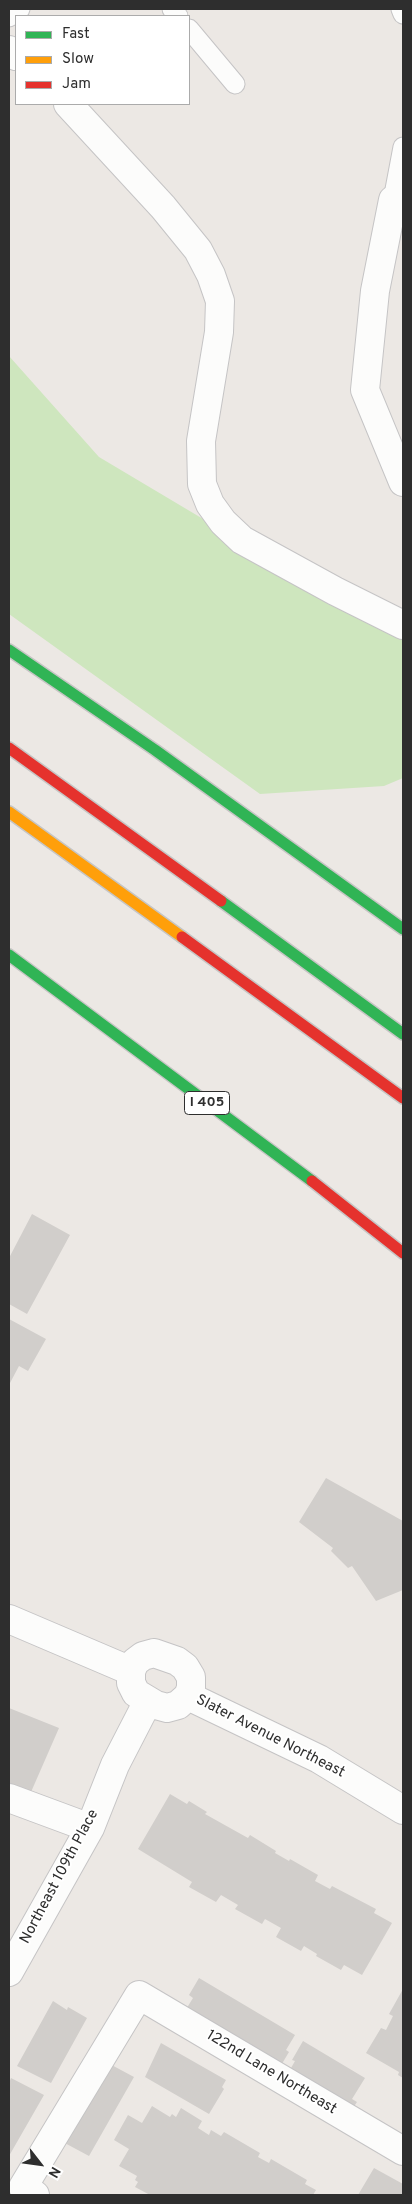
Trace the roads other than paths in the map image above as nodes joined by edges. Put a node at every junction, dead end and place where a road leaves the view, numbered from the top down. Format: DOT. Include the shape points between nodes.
graph roads {
  1 [pos="20,9"];
  2 [pos="401,9"];
  3 [pos="403,14"];
  4 [pos="9,17"];
  5 [pos="190,30"];
  6 [pos="235,84"];
  7 [pos="69,105"];
  8 [pos="403,147"];
  9 [pos="393,200"];
  10 [pos="403,482"];
  11 [pos="403,625"];
  12 [pos="9,650"];
  13 [pos="9,748"];
  14 [pos="9,812"];
  15 [pos="403,930"];
  16 [pos="9,956"];
  17 [pos="403,1034"];
  18 [pos="403,1098"];
  19 [pos="403,1253"];
  20 [pos="9,1619"];
  21 [pos="131,1671"];
  22 [pos="188,1696"];
  23 [pos="148,1701"];
  24 [pos="9,1798"];
  25 [pos="403,1810"];
  26 [pos="90,1828"];
  27 [pos="9,1972"];
  28 [pos="403,2151"];
  29 [pos="35,2195"];
  1 -- 4 [label="lane"];
  2 -- 3 [label="lane"];
  5 -- 6 [label="lane"];
  7 -- 11 [label="street" via="162,207 198,250 211,274 220,301 220,332 201,440 202,484 210,504 242,540"];
  8 -- 9 [label="lane"];
  9 -- 10 [label="street" via="375,291 365,390"];
  12 -- 15 [label="highway" via="155,750"];
  13 -- 17 [label="highway"];
  14 -- 18 [label="highway"];
  16 -- 19 [label="highway, I 405" via="336,1199"];
  20 -- 21 [label="street"];
  21 -- 22 [label="street" via="143,1656 164,1655 185,1667 191,1677"];
  21 -- 23 [label="street" via="131,1683 136,1693"];
  22 -- 23 [label="street" via="178,1705 168,1708"];
  22 -- 25 [label="street, Slater Avenue Northeast" via="319,1759"];
  23 -- 26 [label="street, Northeast 109th Place" via="115,1765"];
  24 -- 26 [label="street"];
  26 -- 27 [label="street, Northeast 109th Place"];
  28 -- 29 [label="street, 122nd Lane Northeast" via="139,1995 23,2188"];
}
